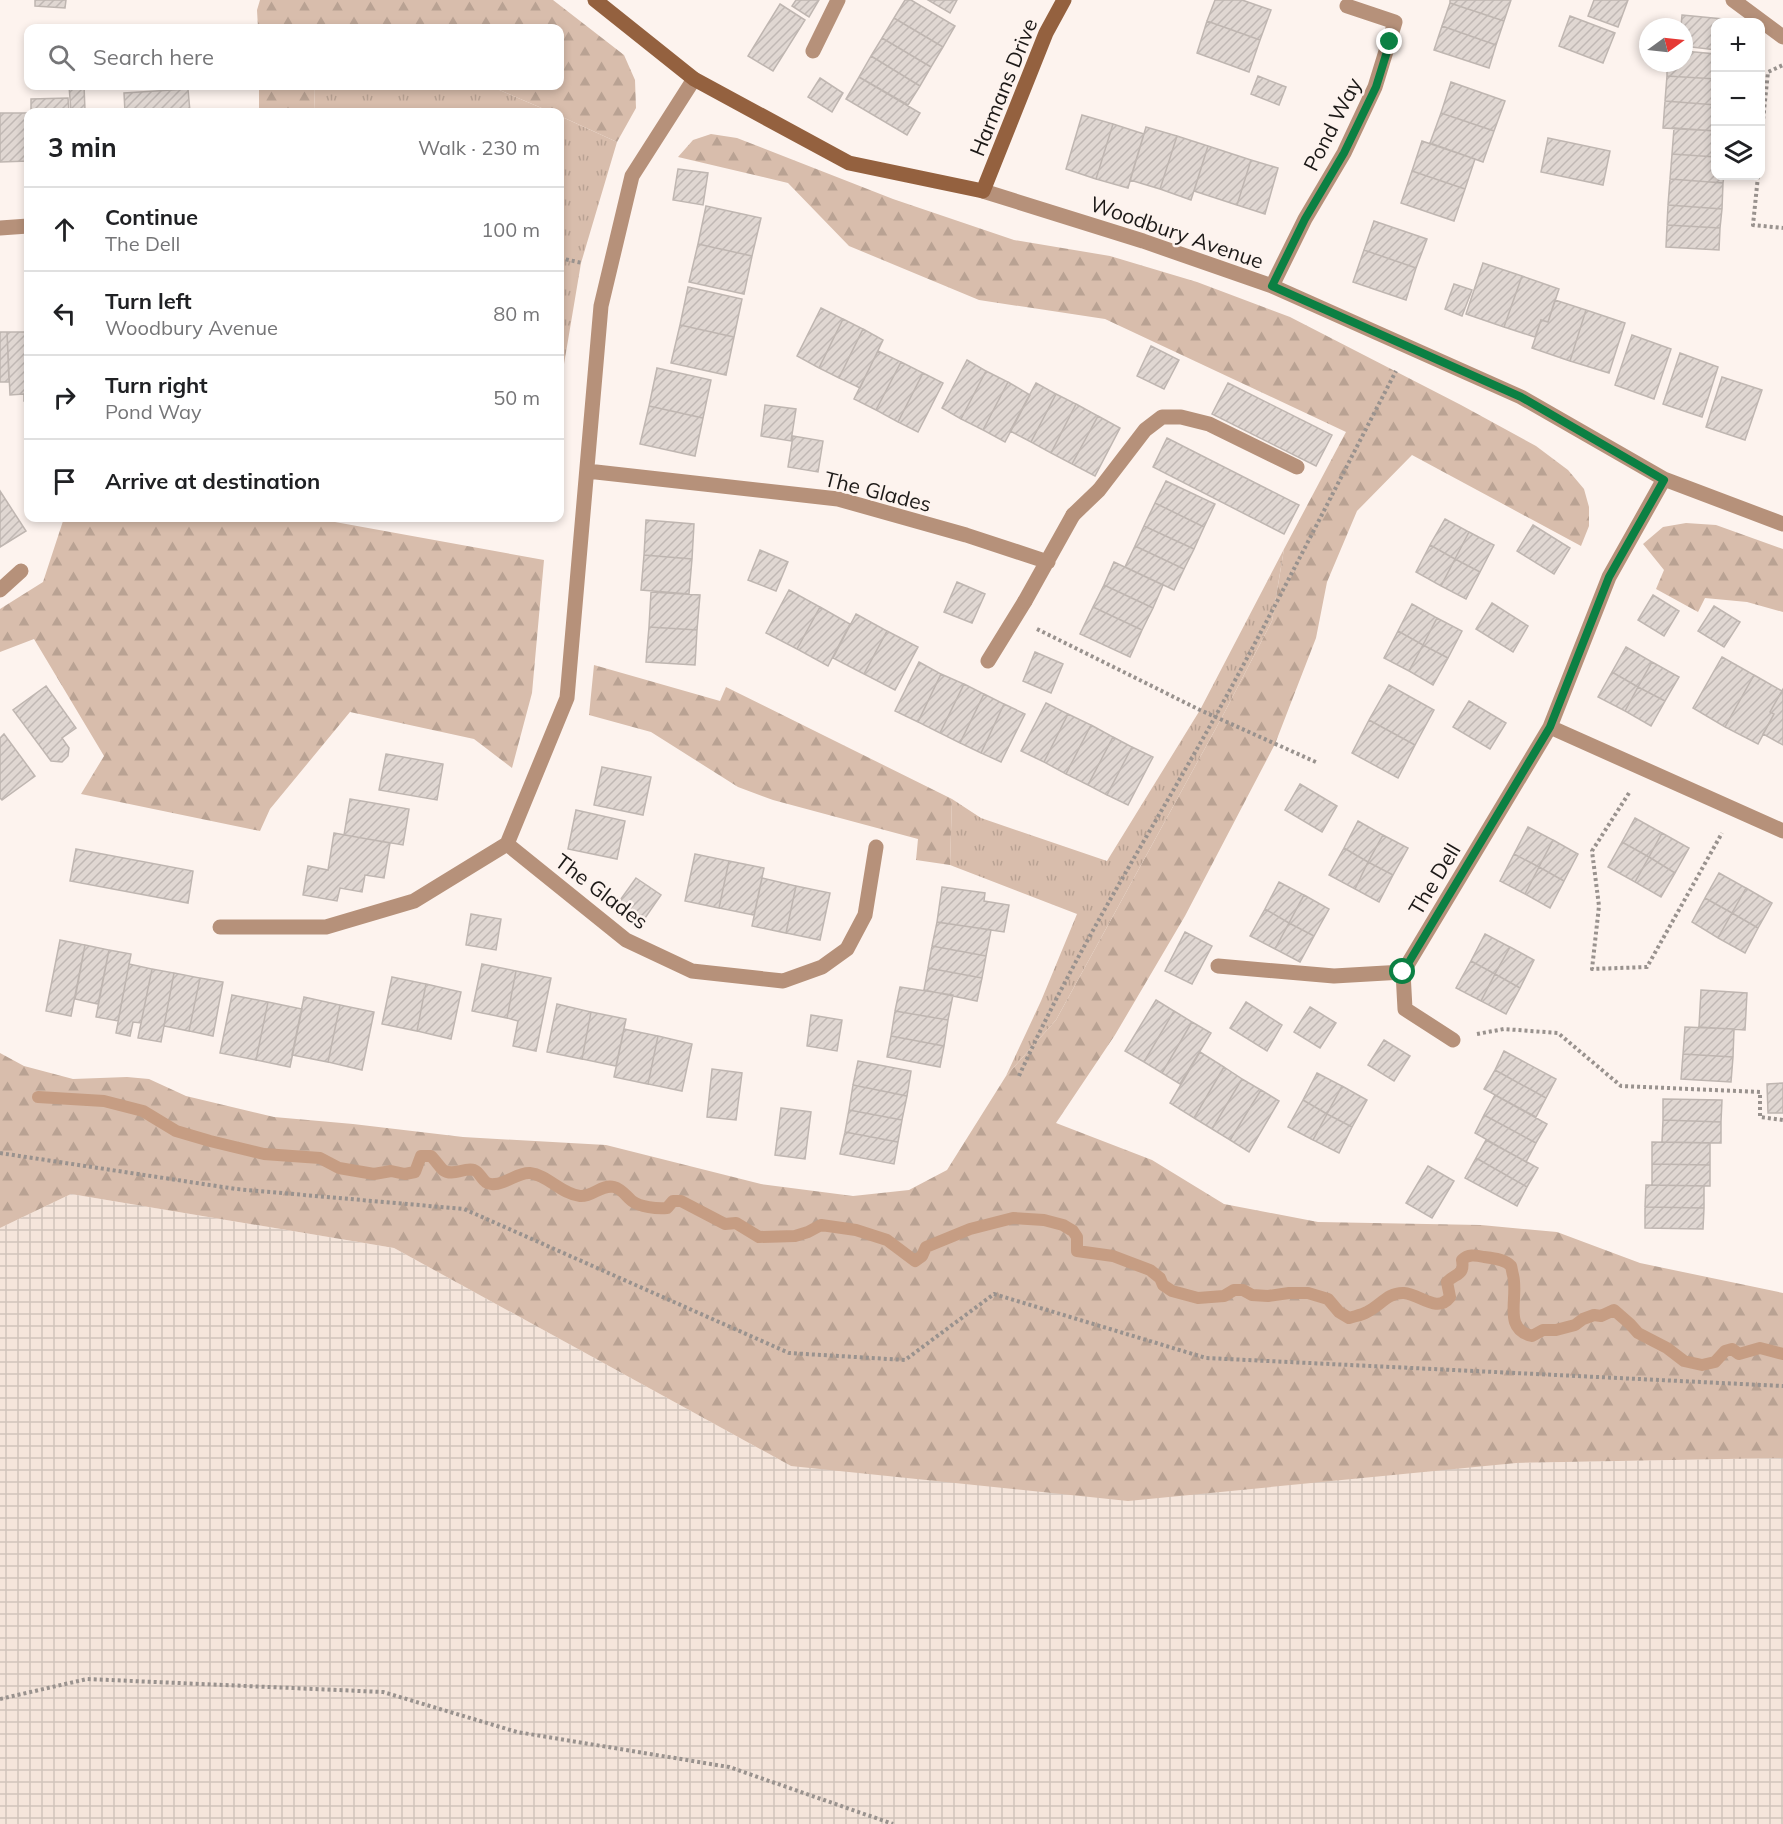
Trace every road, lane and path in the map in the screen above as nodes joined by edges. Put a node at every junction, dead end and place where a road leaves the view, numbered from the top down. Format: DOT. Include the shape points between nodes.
graph roads {
  1 [pos="595,0"];
  2 [pos="838,0"];
  3 [pos="1064,0"];
  4 [pos="1733,0"];
  5 [pos="1347,6"];
  6 [pos="1783,37"];
  7 [pos="813,51"];
  8 [pos="1783,65"];
  9 [pos="694,79"];
  10 [pos="1763,126"];
  11 [pos="1758,180"];
  12 [pos="983,191"];
  13 [pos="24,226"];
  14 [pos="0,228"];
  15 [pos="1783,228"];
  16 [pos="1272,286"];
  17 [pos="1408,348"];
  18 [pos="1297,467"];
  19 [pos="586,471"];
  20 [pos="1664,480"];
  21 [pos="1783,524"];
  22 [pos="1048,562"];
  23 [pos="21,571"];
  24 [pos="0,590"];
  25 [pos="1015,618"];
  26 [pos="988,661"];
  27 [pos="1215,716"];
  28 [pos="1550,727"];
  29 [pos="1318,763"];
  30 [pos="1645,769"];
  31 [pos="1736,809"];
  32 [pos="1783,831"];
  33 [pos="507,843"];
  34 [pos="876,847"];
  35 [pos="220,927"];
  36 [pos="1218,966"];
  37 [pos="1403,972"];
  38 [pos="1453,1040"];
  39 [pos="1019,1076"];
  40 [pos="1783,1120"];
  41 [pos="0,1153"];
  42 [pos="1783,1386"];
  43 [pos="0,1699"];
  44 [pos="893,1824"];
  1 -- 9 [label="street, Woodbury Avenue"];
  2 -- 7 [label="street"];
  3 -- 12 [label="street, Harmans Drive" via="1046,33"];
  4 -- 6 [label="street"];
  5 -- 16 [label="street, Pond Way" via="1395,22 1390,42 1376,87"];
  8 -- 10 [label="path" via="1768,72"];
  9 -- 12 [label="street, Woodbury Avenue" via="849,163"];
  9 -- 19 [label="street" via="632,176 601,306"];
  11 -- 15 [label="path" via="1753,225"];
  12 -- 16 [label="street, Woodbury Avenue"];
  13 -- 14 [label="street"];
  16 -- 17 [label="street, Woodbury Avenue"];
  17 -- 20 [label="street, Woodbury Avenue" via="1521,397"];
  17 -- 27 [label="path"];
  18 -- 22 [label="street" via="1209,424 1162,417 1145,430 1099,490 1073,515"];
  19 -- 22 [label="street, The Glades" via="838,499"];
  19 -- 33 [label="street" via="567,698"];
  20 -- 21 [label="street, Woodbury Avenue"];
  20 -- 28 [label="street, The Dell" via="1609,577"];
  22 -- 25 [label="street"];
  23 -- 24 [label="street"];
  25 -- 26 [label="street"];
  25 -- 27 [label="path"];
  27 -- 29 [label="path"];
  27 -- 39 [label="path" via="1104,907"];
  28 -- 30 [label="street"];
  28 -- 37 [label="street, The Dell"];
  30 -- 31 [label="street"];
  30 -- 31 [label="path" via="1592,851 1599,906 1592,969 1647,967"];
  31 -- 32 [label="street"];
  33 -- 34 [label="street, The Glades" via="626,940 692,971 783,981 822,967 847,949 865,915"];
  33 -- 35 [label="street" via="414,901 326,927"];
  36 -- 37 [label="street" via="1334,976"];
  37 -- 38 [label="street" via="1405,1010"];
  38 -- 40 [label="path" via="1504,1029 1558,1033 1621,1086 1761,1092 1760,1117"];
  41 -- 42 [label="path" via="236,1189 464,1209 789,1353 905,1360 994,1294 1206,1358"];
  43 -- 44 [label="path" via="87,1679 383,1692 517,1732 729,1767"];
}
